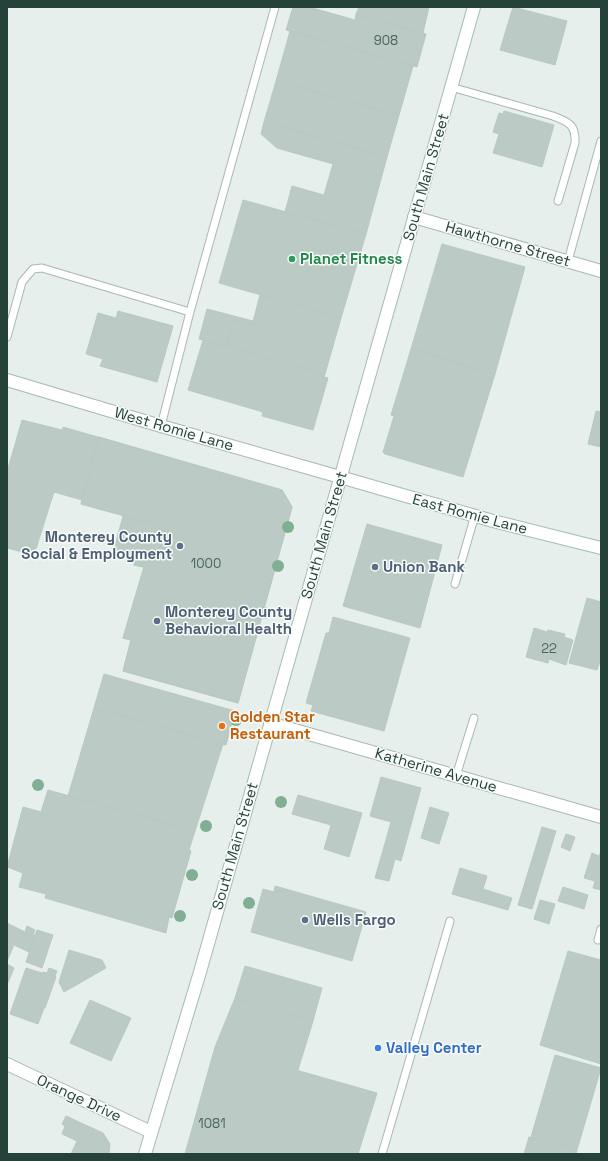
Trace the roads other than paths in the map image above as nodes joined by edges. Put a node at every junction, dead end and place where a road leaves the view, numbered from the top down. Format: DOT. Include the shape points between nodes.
graph roads {
  1 [pos="275,7"];
  2 [pos="474,7"];
  3 [pos="451,87"];
  4 [pos="601,141"];
  5 [pos="558,201"];
  6 [pos="414,217"];
  7 [pos="568,261"];
  8 [pos="601,270"];
  9 [pos="190,312"];
  10 [pos="7,337"];
  11 [pos="7,380"];
  12 [pos="161,426"];
  13 [pos="340,477"];
  14 [pos="475,515"];
  15 [pos="601,548"];
  16 [pos="455,584"];
  17 [pos="474,718"];
  18 [pos="270,723"];
  19 [pos="456,776"];
  20 [pos="601,817"];
  21 [pos="450,921"];
  22 [pos="601,929"];
  23 [pos="598,940"];
  24 [pos="7,1064"];
  25 [pos="151,1132"];
  26 [pos="145,1154"];
  27 [pos="382,1154"];
  1 -- 9 [label="lane"];
  2 -- 3 [label="main road, South Main Street"];
  3 -- 5 [label="lane" via="553,116 566,121 573,128 576,135 575,143"];
  3 -- 6 [label="main road, South Main Street"];
  4 -- 7 [label="lane"];
  6 -- 7 [label="main road, Hawthorne Street"];
  6 -- 13 [label="main road, South Main Street"];
  7 -- 8 [label="main road, Hawthorne Street"];
  9 -- 10 [label="lane" via="42,268 33,270 22,282"];
  9 -- 12 [label="lane"];
  11 -- 12 [label="main road, West Romie Lane"];
  12 -- 13 [label="main road, West Romie Lane"];
  13 -- 14 [label="main road, East Romie Lane"];
  13 -- 18 [label="main road, South Main Street"];
  14 -- 15 [label="main road, East Romie Lane"];
  14 -- 16 [label="lane"];
  17 -- 19 [label="lane"];
  18 -- 19 [label="main road, Katherine Avenue"];
  18 -- 25 [label="main road, South Main Street" via="200,972"];
  19 -- 20 [label="main road, Katherine Avenue"];
  21 -- 27 [label="lane"];
  22 -- 23 [label="lane"];
  24 -- 25 [label="main road, Orange Drive"];
  25 -- 26 [label="main road, South Main Street"];
}
